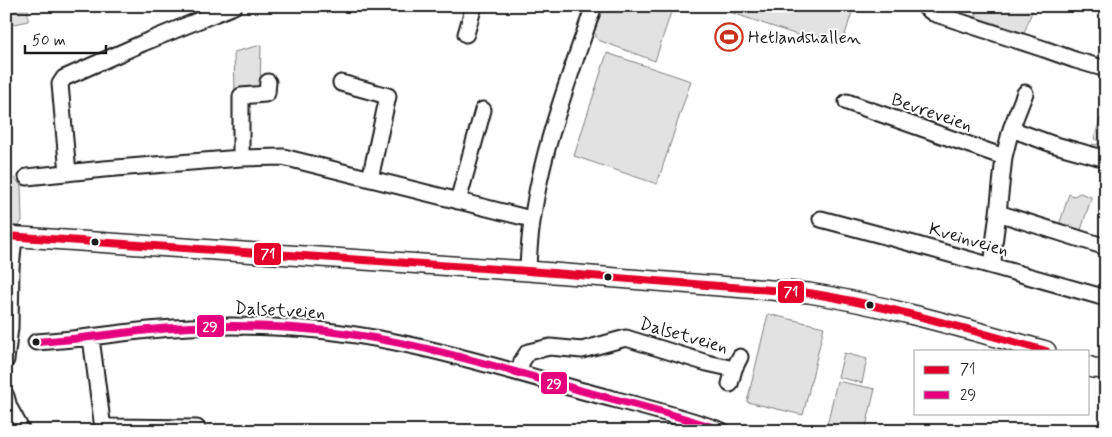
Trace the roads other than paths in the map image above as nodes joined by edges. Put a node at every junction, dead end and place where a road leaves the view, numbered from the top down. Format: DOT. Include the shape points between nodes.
graph roads {
  1 [pos="234,6"];
  2 [pos="474,6"];
  3 [pos="594,6"];
  4 [pos="926,7"];
  5 [pos="466,34"];
  6 [pos="1106,69"];
  7 [pos="268,82"];
  8 [pos="341,83"];
  9 [pos="1025,93"];
  10 [pos="847,102"];
  11 [pos="483,110"];
  12 [pos="1012,128"];
  13 [pos="1004,157"];
  14 [pos="241,158"];
  15 [pos="1106,159"];
  16 [pos="68,173"];
  17 [pos="28,177"];
  18 [pos="370,179"];
  19 [pos="458,201"];
  20 [pos="998,213"];
  21 [pos="531,219"];
  22 [pos="821,219"];
  23 [pos="10,236"];
  24 [pos="1106,247"];
  25 [pos="993,266"];
  26 [pos="528,271"];
  27 [pos="1106,298"];
  28 [pos="91,338"];
  29 [pos="36,342"];
  30 [pos="1042,350"];
  31 [pos="1090,358"];
  32 [pos="1106,358"];
  33 [pos="6,360"];
  34 [pos="1106,366"];
  35 [pos="1090,367"];
  36 [pos="519,373"];
  37 [pos="730,384"];
  38 [pos="6,396"];
  39 [pos="197,428"];
  40 [pos="22,431"];
  41 [pos="722,431"];
  1 -- 16 [label="street" via="64,78 60,84"];
  2 -- 5 [label="street"];
  3 -- 21 [label="street" via="552,130"];
  4 -- 6 [label="street" via="933,13"];
  7 -- 14 [label="street" via="267,93 241,96"];
  8 -- 18 [label="street" via="388,96"];
  9 -- 12 [label="street"];
  10 -- 13 [label="street, Bevreveien"];
  11 -- 19 [label="street"];
  12 -- 13 [label="street"];
  12 -- 15 [label="street" via="1052,144"];
  13 -- 20 [label="street"];
  14 -- 16 [label="street"];
  14 -- 18 [label="street" via="283,157"];
  16 -- 17 [label="street"];
  18 -- 19 [label="street"];
  19 -- 21 [label="street"];
  20 -- 24 [label="street"];
  20 -- 25 [label="street"];
  21 -- 26 [label="street"];
  22 -- 25 [label="street, Kveinveien"];
  23 -- 26 [label="main road"];
  23 -- 33 [label="street" via="10,328"];
  25 -- 27 [label="street, Kveinveien"];
  26 -- 30 [label="main road" via="809,293 854,300"];
  28 -- 29 [label="street, Dalsetveien"];
  28 -- 36 [label="street, Dalsetveien" via="204,326 276,327 371,337"];
  28 -- 39 [label="street" via="102,421 107,427"];
  31 -- 32 [label="main road"];
  34 -- 35 [label="main road"];
  36 -- 37 [label="street, Dalsetveien" via="528,352 550,347 582,350 626,338 707,363 737,363"];
  36 -- 41 [label="street, Dalsetveien"];
  38 -- 40 [label="street"];
}
